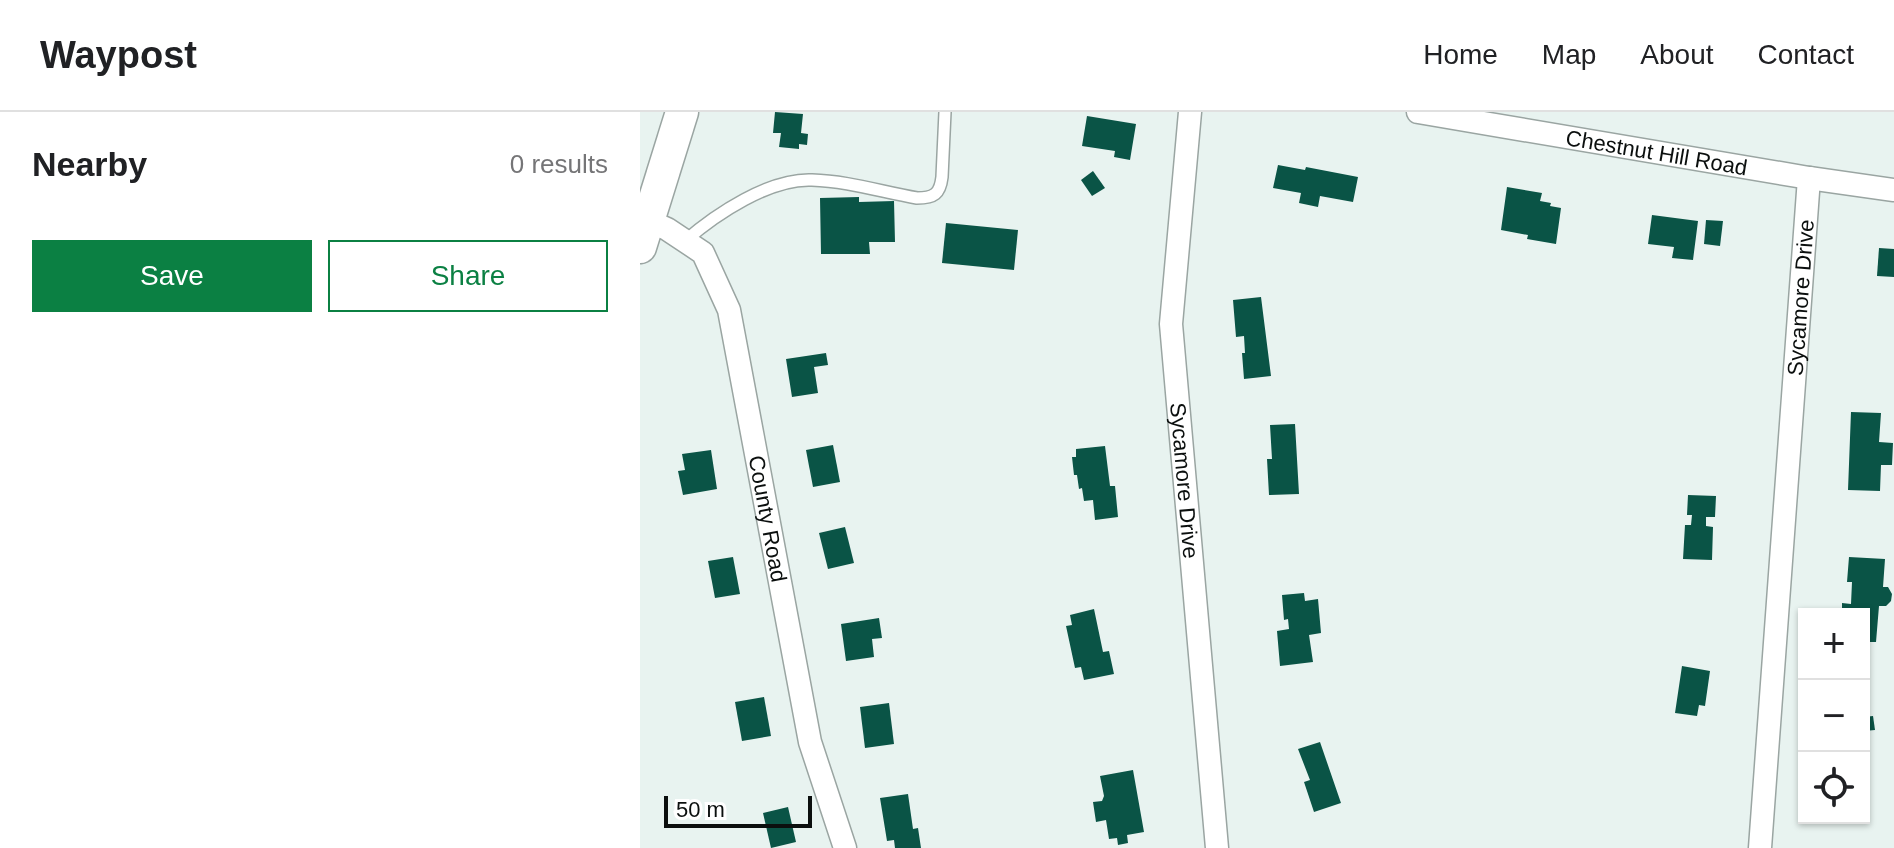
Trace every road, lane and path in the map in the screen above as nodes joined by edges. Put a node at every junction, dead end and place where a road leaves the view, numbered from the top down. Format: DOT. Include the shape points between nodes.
graph roads {
  1 [pos="682,112"];
  2 [pos="945,112"];
  3 [pos="1190,112"];
  4 [pos="1418,112"];
  5 [pos="1809,178"];
  6 [pos="1894,190"];
  7 [pos="645,234"];
  8 [pos="685,241"];
  9 [pos="845,848"];
  10 [pos="1217,848"];
  11 [pos="1760,848"];
  1 -- 7 [label="main road"];
  2 -- 8 [label="lane" via="937,193 917,198 803,180 738,203"];
  3 -- 10 [label="street, Sycamore Drive" via="1171,324"];
  4 -- 5 [label="street, Chestnut Hill Road"];
  5 -- 6 [label="street, Chestnut Hill Road"];
  5 -- 11 [label="street, Sycamore Drive"];
  7 -- 8 [label="street, County Road" via="667,229"];
  8 -- 9 [label="street, County Road" via="703,253 729,310 810,742"];
}
